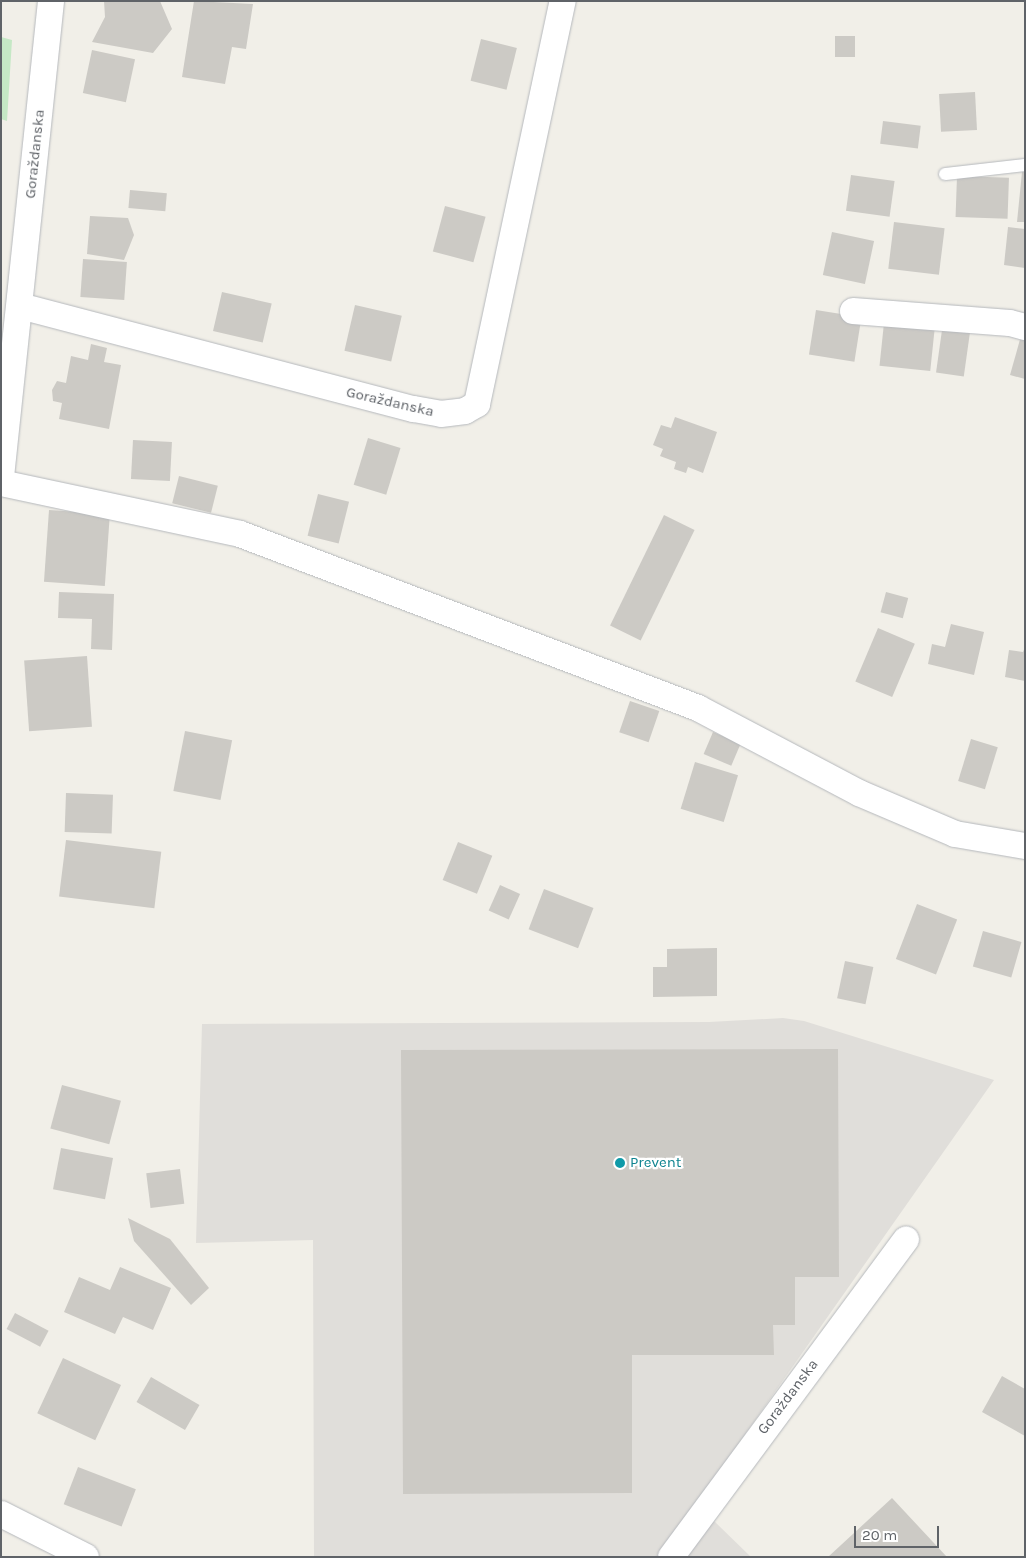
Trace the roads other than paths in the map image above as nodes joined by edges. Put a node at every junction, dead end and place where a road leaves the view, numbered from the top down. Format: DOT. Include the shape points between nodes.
graph roads {
  1 [pos="51,1"];
  2 [pos="562,1"];
  3 [pos="1025,165"];
  4 [pos="945,174"];
  5 [pos="20,306"];
  6 [pos="853,310"];
  7 [pos="1025,327"];
  8 [pos="1,477"];
  9 [pos="1,484"];
  10 [pos="1025,846"];
  11 [pos="906,1239"];
  12 [pos="1,1514"];
  13 [pos="86,1557"];
  14 [pos="671,1557"];
  1 -- 5 [label="street, Goraždanska"];
  2 -- 5 [label="street, Goraždanska" via="477,404 465,411 441,414 414,409"];
  3 -- 4 [label="lane"];
  5 -- 8 [label="street, Goraždanska"];
  6 -- 7 [label="street"];
  9 -- 10 [label="street" via="240,534 698,708 860,793 955,834"];
  11 -- 14 [label="street, Goraždanska"];
  12 -- 13 [label="street"];
}
